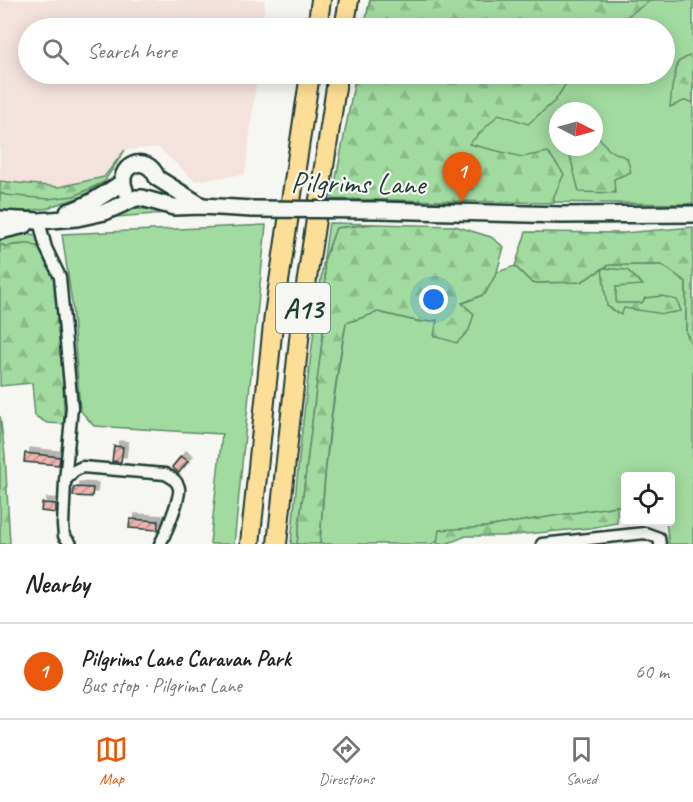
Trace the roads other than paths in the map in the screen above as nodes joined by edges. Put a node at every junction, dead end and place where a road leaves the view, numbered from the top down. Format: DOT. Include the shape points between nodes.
graph roads {
  1 [pos="321,0"];
  2 [pos="349,0"];
  3 [pos="318,18"];
  4 [pos="346,18"];
  5 [pos="309,84"];
  6 [pos="336,84"];
  7 [pos="157,178"];
  8 [pos="123,182"];
  9 [pos="139,198"];
  10 [pos="201,206"];
  11 [pos="693,214"];
  12 [pos="0,219"];
  13 [pos="39,221"];
  14 [pos="0,231"];
  15 [pos="68,448"];
  16 [pos="82,467"];
  17 [pos="65,481"];
  18 [pos="71,544"];
  19 [pos="160,544"];
  20 [pos="250,544"];
  21 [pos="277,544"];
  22 [pos="542,544"];
  23 [pos="660,544"];
  1 -- 3 [label="highway"];
  2 -- 4 [label="highway"];
  5 -- 20 [label="highway, A13" via="274,315"];
  6 -- 21 [label="highway, A13" via="302,312"];
  7 -- 8 [label="main road, Pilgrims Lane" via="151,167 138,163 127,169"];
  7 -- 9 [label="main road, Pilgrims Lane" via="154,191"];
  7 -- 10 [label="main road, Pilgrims Lane"];
  8 -- 9 [label="main road" via="130,195"];
  8 -- 13 [label="main road, Pilgrims Lane" via="76,210"];
  9 -- 10 [label="main road, Pilgrims Lane" via="174,207"];
  9 -- 13 [label="main road, Pilgrims Lane" via="105,212"];
  10 -- 11 [label="main road, Pilgrims Lane, bridge"];
  12 -- 13 [label="main road, Pilgrims Lane"];
  13 -- 14 [label="main road, Pilgrims Lane"];
  13 -- 15 [label="street" via="60,277 72,407"];
  15 -- 16 [label="street"];
  15 -- 17 [label="street"];
  16 -- 17 [label="street"];
  16 -- 19 [label="street" via="165,474 176,481 178,497"];
  17 -- 18 [label="street" via="63,533"];
  22 -- 23 [label="street" via="645,533 659,538"];
}
